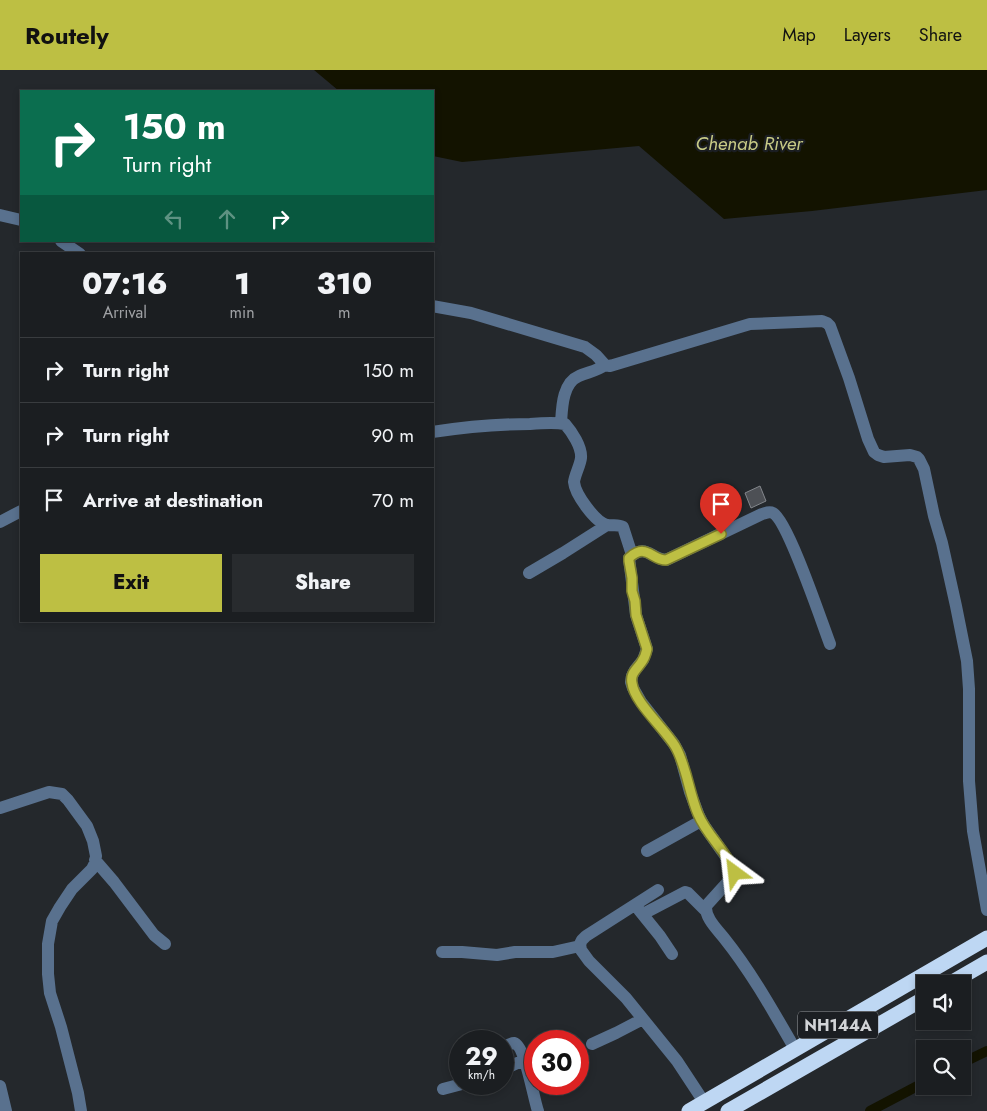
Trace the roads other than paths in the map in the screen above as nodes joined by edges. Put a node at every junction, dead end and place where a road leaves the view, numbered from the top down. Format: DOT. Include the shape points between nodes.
graph roads {
  1 [pos="0,214"];
  2 [pos="20,220"];
  3 [pos="62,242"];
  4 [pos="77,252"];
  5 [pos="434,306"];
  6 [pos="605,365"];
  7 [pos="561,423"];
  8 [pos="434,432"];
  9 [pos="20,512"];
  10 [pos="0,522"];
  11 [pos="607,525"];
  12 [pos="632,555"];
  13 [pos="528,573"];
  14 [pos="830,644"];
  15 [pos="0,808"];
  16 [pos="701,821"];
  17 [pos="647,851"];
  18 [pos="95,860"];
  19 [pos="658,890"];
  20 [pos="633,905"];
  21 [pos="705,910"];
  22 [pos="987,910"];
  23 [pos="643,914"];
  24 [pos="987,938"];
  25 [pos="165,944"];
  26 [pos="580,946"];
  27 [pos="442,952"];
  28 [pos="672,954"];
  29 [pos="987,962"];
  30 [pos="965,975"];
  31 [pos="916,1003"];
  32 [pos="642,1019"];
  33 [pos="514,1043"];
  34 [pos="592,1044"];
  35 [pos="795,1050"];
  36 [pos="524,1060"];
  37 [pos="514,1065"];
  38 [pos="0,1086"];
  39 [pos="449,1087"];
  40 [pos="443,1089"];
  41 [pos="533,1095"];
  42 [pos="704,1102"];
  43 [pos="6,1111"];
  44 [pos="81,1111"];
  45 [pos="538,1111"];
  46 [pos="689,1111"];
  47 [pos="728,1111"];
  1 -- 2 [label="street"];
  3 -- 4 [label="street"];
  5 -- 6 [label="street" via="585,347"];
  6 -- 7 [label="street" via="577,376 571,382 564,394"];
  6 -- 22 [label="street" via="750,324 822,321 830,326 874,452 884,457 917,457 924,469 966,661 973,831"];
  7 -- 8 [label="street" via="468,426"];
  7 -- 11 [label="street" via="570,430 581,453 574,486 583,503"];
  9 -- 10 [label="street"];
  11 -- 12 [label="street" via="623,527"];
  11 -- 13 [label="street"];
  12 -- 14 [label="street" via="646,552 666,560 762,514 773,513 787,533"];
  12 -- 16 [label="street" via="629,561 632,591 647,649 631,682 641,702 680,754"];
  15 -- 18 [label="street" via="50,792 62,794 87,826"];
  16 -- 17 [label="street"];
  16 -- 21 [label="street" via="735,873"];
  18 -- 25 [label="street" via="154,935"];
  18 -- 44 [label="street" via="92,869 72,889 52,921 48,944 50,992"];
  19 -- 20 [label="street"];
  20 -- 23 [label="street"];
  20 -- 26 [label="street" via="586,936"];
  21 -- 23 [label="street" via="685,892"];
  21 -- 35 [label="street" via="742,961"];
  23 -- 28 [label="street"];
  24 -- 35 [label="highway, NH144A"];
  26 -- 27 [label="street" via="553,952 497,955"];
  26 -- 32 [label="street" via="589,961"];
  29 -- 30 [label="highway"];
  31 -- 47 [label="highway, NH144A"];
  32 -- 34 [label="street"];
  32 -- 42 [label="street" via="677,1061"];
  33 -- 36 [label="street"];
  35 -- 42 [label="highway, NH144A"];
  36 -- 37 [label="street"];
  38 -- 43 [label="street"];
  39 -- 40 [label="street"];
  41 -- 45 [label="street"];
  42 -- 46 [label="highway, NH144A"];
}
